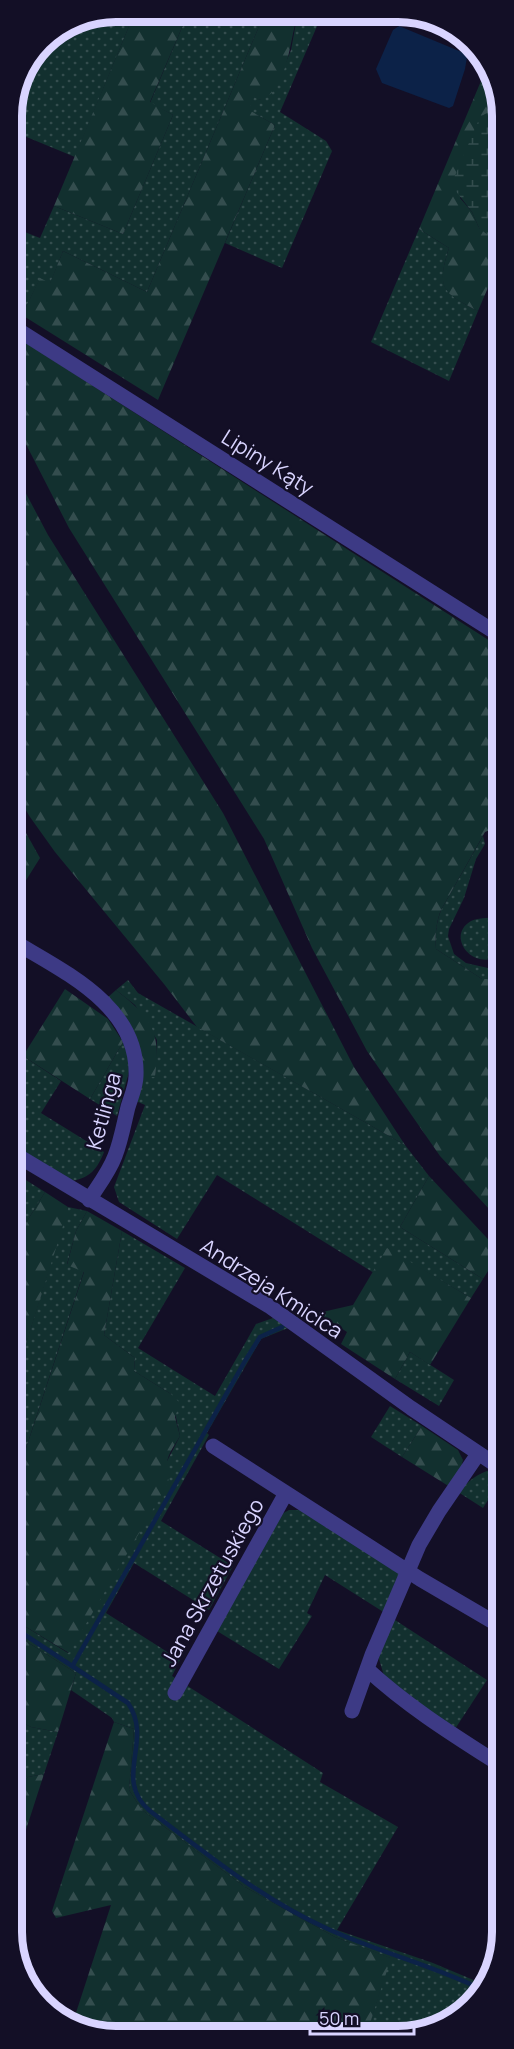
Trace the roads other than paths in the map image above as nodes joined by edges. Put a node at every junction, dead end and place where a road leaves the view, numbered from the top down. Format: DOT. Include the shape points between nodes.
graph roads {
  1 [pos="23,333"];
  2 [pos="492,630"];
  3 [pos="23,947"];
  4 [pos="22,1159"];
  5 [pos="89,1200"];
  6 [pos="213,1446"];
  7 [pos="478,1454"];
  8 [pos="491,1462"];
  9 [pos="286,1493"];
  10 [pos="407,1570"];
  11 [pos="491,1621"];
  12 [pos="367,1669"];
  13 [pos="175,1693"];
  14 [pos="352,1711"];
  15 [pos="491,1759"];
  1 -- 2 [label="street, Lipiny Kąty"];
  3 -- 5 [label="street, Ketlinga" via="68,975 116,1014 134,1047 136,1079 115,1156"];
  4 -- 5 [label="street, Andrzeja Kmicica"];
  5 -- 7 [label="street, Andrzeja Kmicica" via="270,1306"];
  6 -- 9 [label="street, Jana Skrzetuskiego"];
  7 -- 8 [label="street, Andrzeja Kmicica"];
  7 -- 10 [label="street" via="439,1511"];
  9 -- 10 [label="street, Jana Skrzetuskiego"];
  9 -- 13 [label="street, Jana Skrzetuskiego"];
  10 -- 11 [label="street, Jana Skrzetuskiego"];
  10 -- 12 [label="street"];
  12 -- 14 [label="street"];
  12 -- 15 [label="street" via="419,1712"];
}
